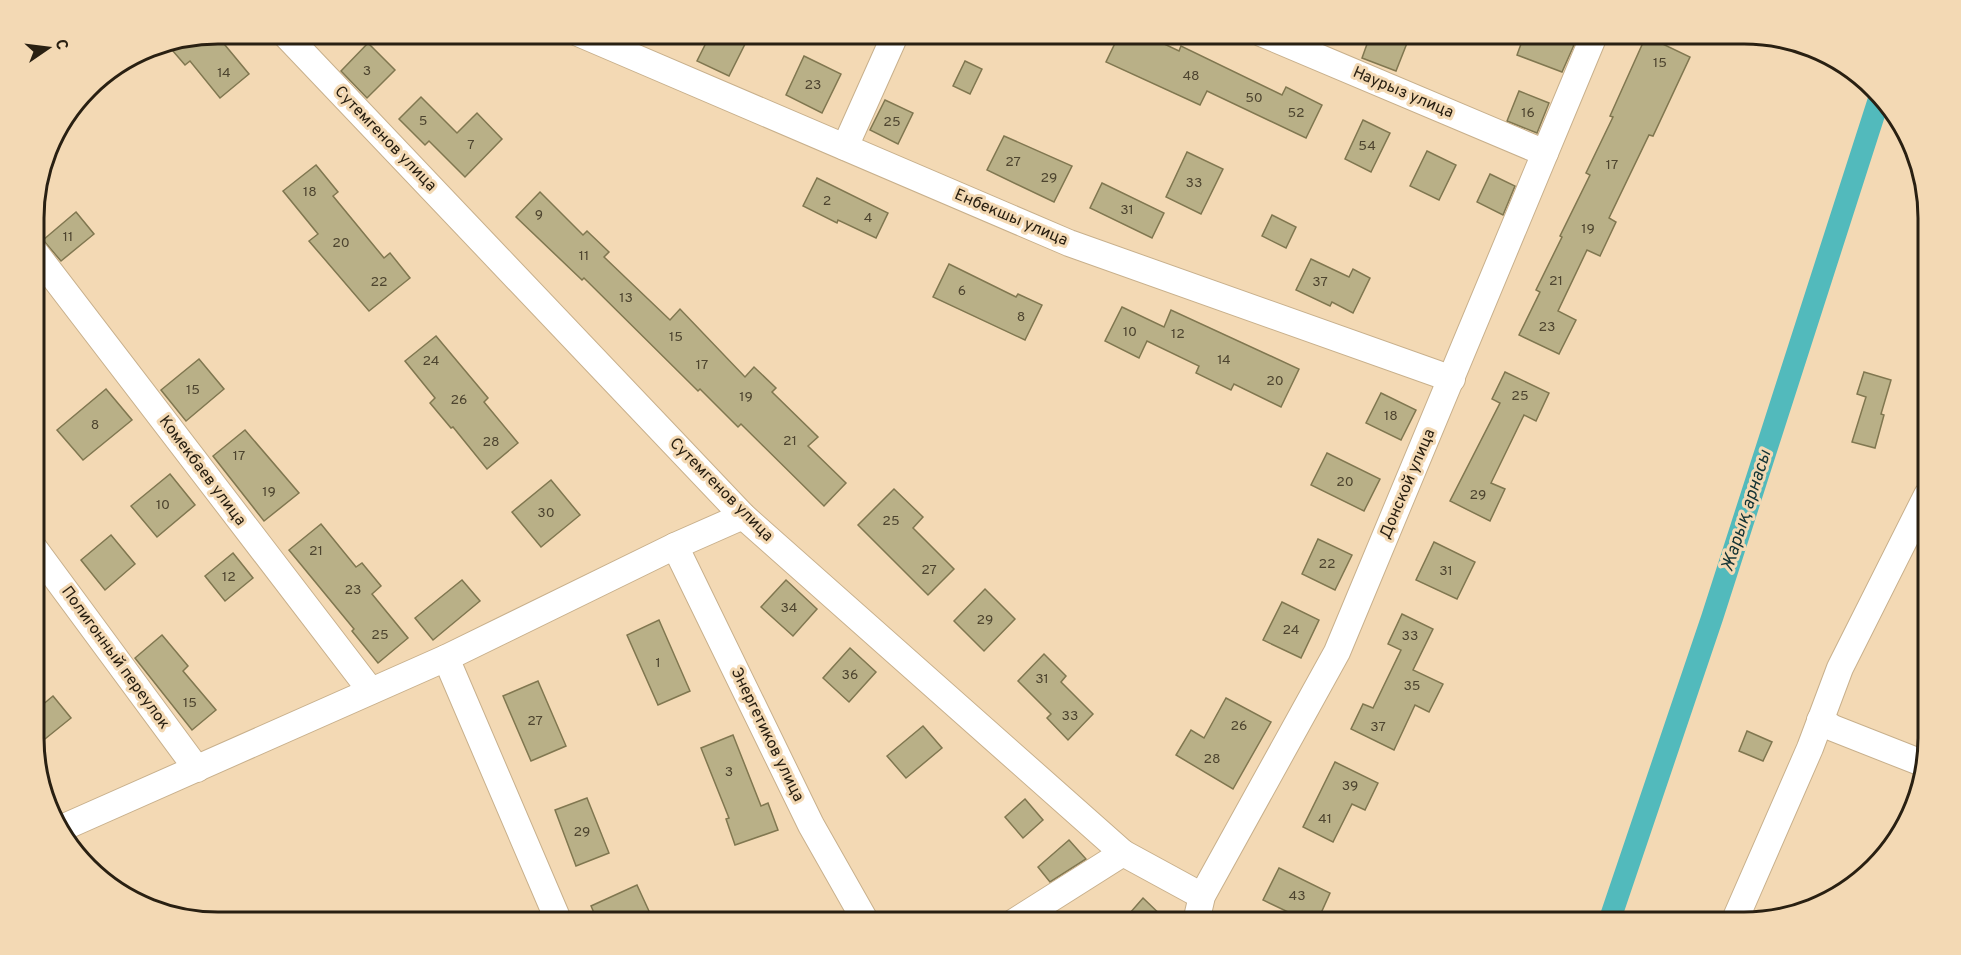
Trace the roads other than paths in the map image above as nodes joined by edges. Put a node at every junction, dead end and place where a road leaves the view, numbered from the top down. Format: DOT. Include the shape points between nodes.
graph roads {
  1 [pos="294,44"];
  2 [pos="604,44"];
  3 [pos="891,44"];
  4 [pos="1287,44"];
  5 [pos="1590,44"];
  6 [pos="845,147"];
  7 [pos="1545,153"];
  8 [pos="44,265"];
  9 [pos="1452,379"];
  10 [pos="1918,513"];
  11 [pos="743,516"];
  12 [pos="675,546"];
  13 [pos="44,562"];
  14 [pos="446,658"];
  15 [pos="370,691"];
  16 [pos="1820,720"];
  17 [pos="1916,761"];
  18 [pos="197,769"];
  19 [pos="67,826"];
  20 [pos="1123,853"];
  21 [pos="1202,897"];
  22 [pos="1031,911"];
  23 [pos="1199,911"];
  24 [pos="1739,911"];
  25 [pos="555,912"];
  26 [pos="860,912"];
  1 -- 11 [label="street, Сутемгенов улица"];
  2 -- 6 [label="street, Енбекшы улица"];
  3 -- 6 [label="street"];
  4 -- 7 [label="street, Наурыз улица"];
  5 -- 7 [label="street, Донской улица"];
  6 -- 9 [label="street, Енбекшы улица" via="1069,243"];
  7 -- 9 [label="street, Донской улица"];
  8 -- 15 [label="street, Комекбаев улица"];
  9 -- 21 [label="street, Донской улица" via="1337,652"];
  10 -- 16 [label="street" via="1840,668"];
  11 -- 12 [label="street"];
  11 -- 20 [label="street, Сутемгенов улица"];
  12 -- 14 [label="street"];
  12 -- 26 [label="street, Энергетиков улица" via="810,825"];
  13 -- 18 [label="street, Полигонный переулок"];
  14 -- 15 [label="street"];
  14 -- 25 [label="street"];
  15 -- 18 [label="street"];
  16 -- 17 [label="street"];
  16 -- 24 [label="street"];
  18 -- 19 [label="street"];
  20 -- 21 [label="street, Сутемгенов улица"];
  20 -- 22 [label="street"];
  21 -- 23 [label="street, Донской улица"];
}
